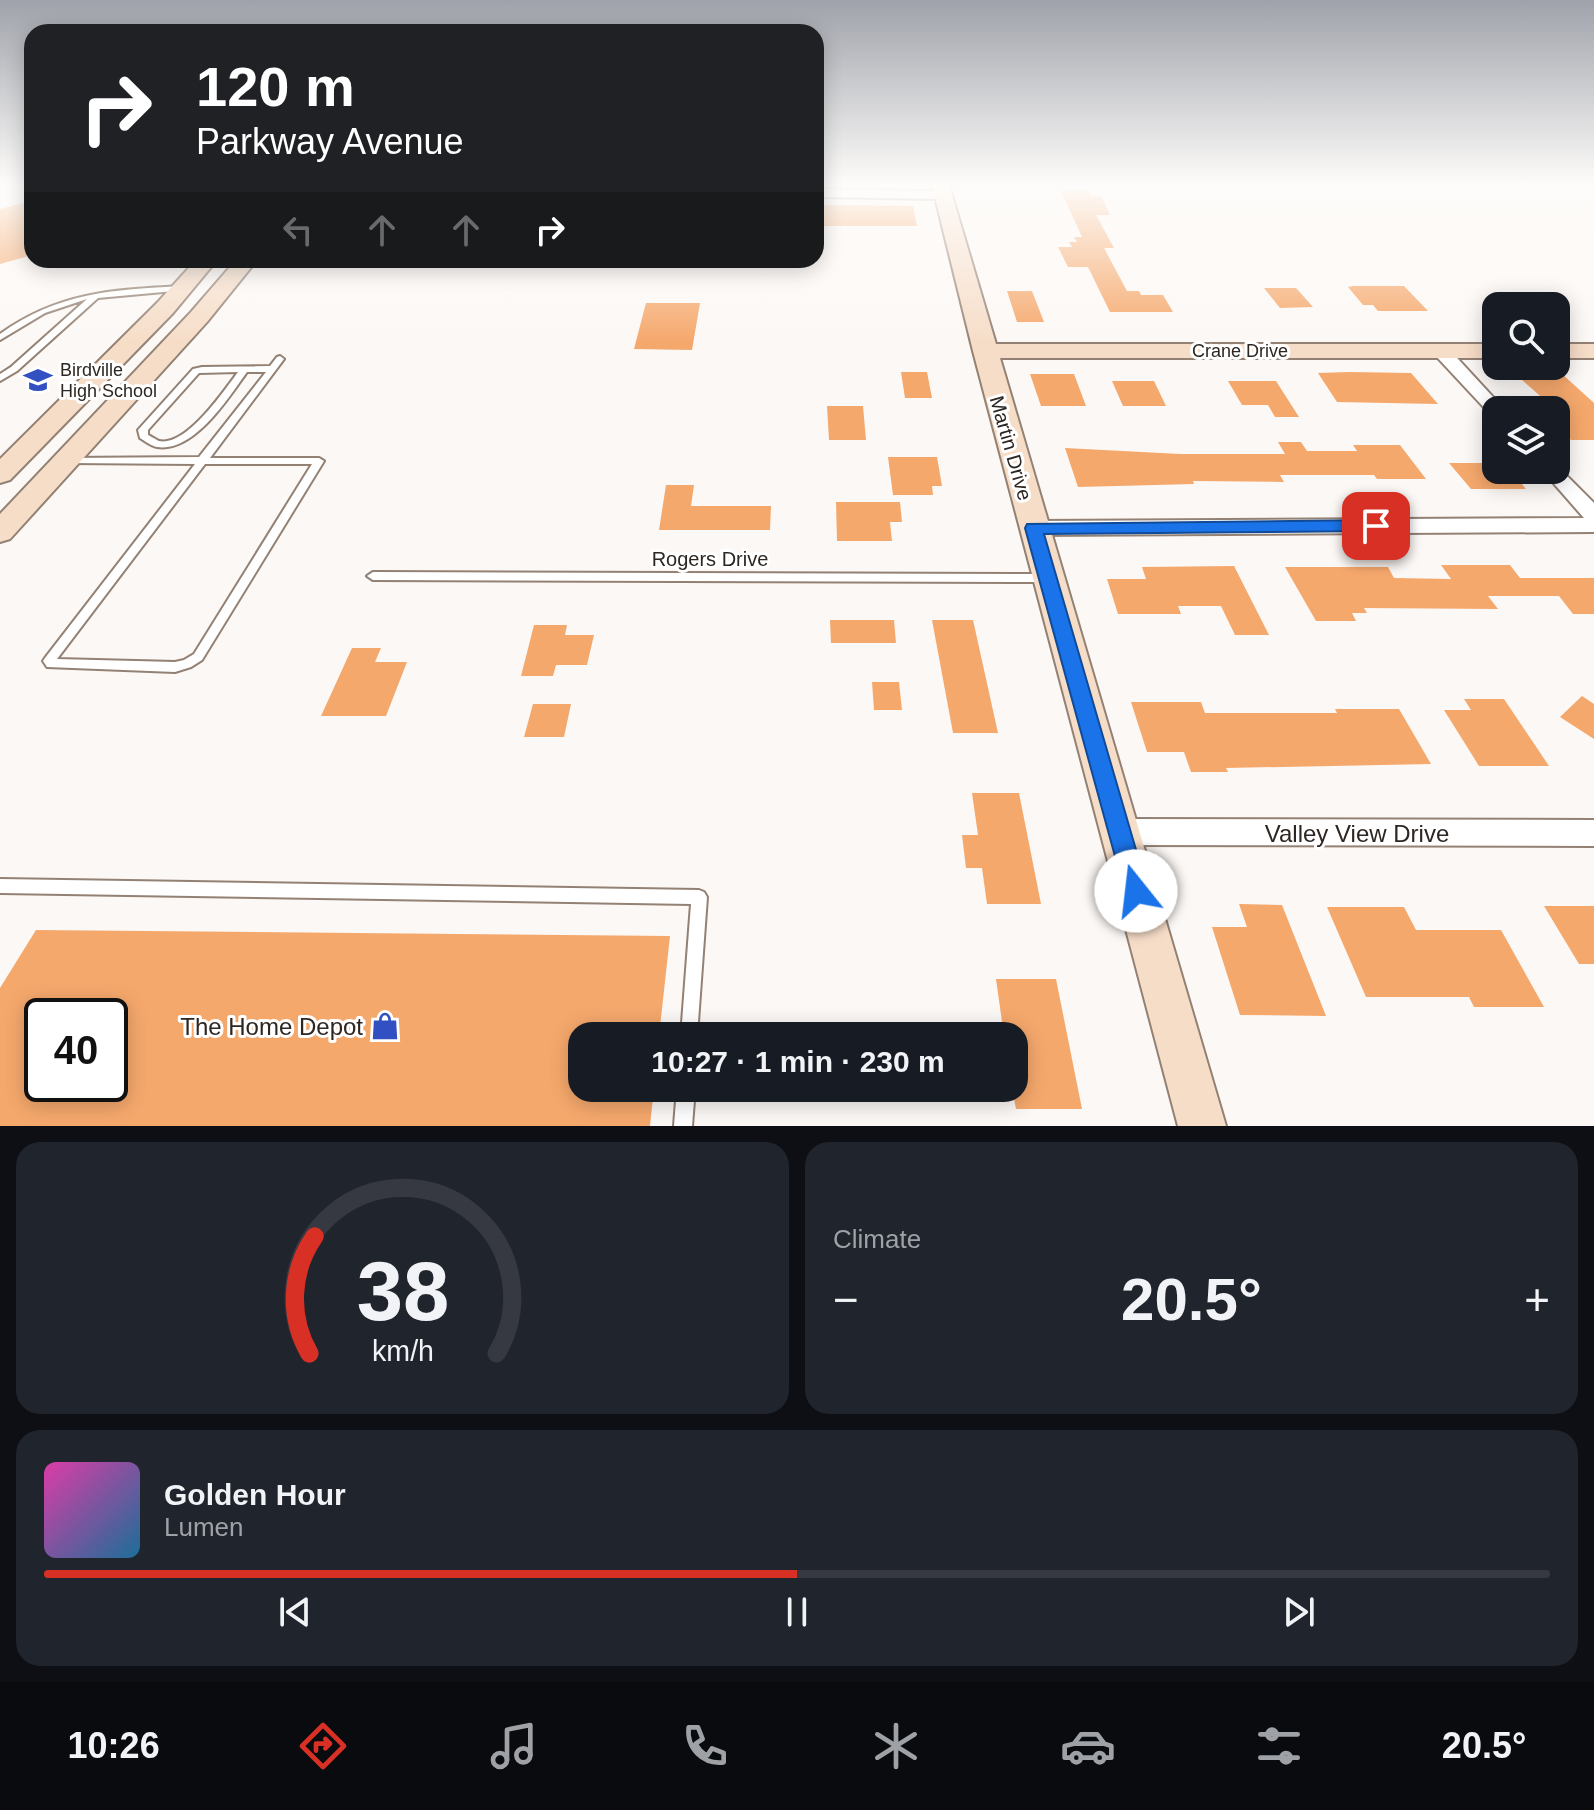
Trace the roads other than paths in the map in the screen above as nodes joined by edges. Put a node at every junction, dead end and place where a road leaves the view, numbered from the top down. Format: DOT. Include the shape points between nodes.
graph roads {
  1 [pos="954,238"];
  2 [pos="200,268"];
  3 [pos="240,268"];
  4 [pos="224,286"];
  5 [pos="182,288"];
  6 [pos="95,295"];
  7 [pos="0,338"];
  8 [pos="984,351"];
  9 [pos="1441,351"];
  10 [pos="1482,351"];
  11 [pos="1570,351"];
  12 [pos="1594,351"];
  13 [pos="280,359"];
  14 [pos="245,369"];
  15 [pos="272,369"];
  16 [pos="0,378"];
  17 [pos="1483,396"];
  18 [pos="68,460"];
  19 [pos="203,461"];
  20 [pos="0,474"];
  21 [pos="1565,484"];
  22 [pos="1594,516"];
  23 [pos="1594,525"];
  24 [pos="1034,528"];
  25 [pos="0,532"];
  26 [pos="373,576"];
  27 [pos="1048,578"];
  28 [pos="1119,832"];
  29 [pos="1594,833"];
  30 [pos="0,886"];
  31 [pos="690,1022"];
  32 [pos="685,1102"];
  33 [pos="683,1126"];
  34 [pos="1202,1126"];
  1 -- 8 [label="street, Martin Drive"];
  2 -- 5 [label="street"];
  3 -- 4 [label="street"];
  4 -- 5 [label="street"];
  4 -- 18 [label="street"];
  5 -- 6 [label="lane"];
  5 -- 20 [label="street"];
  6 -- 7 [label="lane" via="25,317"];
  6 -- 16 [label="lane"];
  8 -- 9 [label="street, Crane Drive"];
  8 -- 24 [label="street, Martin Drive"];
  9 -- 10 [label="street, Crane Drive"];
  9 -- 17 [label="street"];
  11 -- 12 [label="street"];
  13 -- 15 [label="lane"];
  14 -- 14 [label="lane" via="191,373 143,436 154,443 191,434"];
  14 -- 15 [label="lane"];
  15 -- 19 [label="lane"];
  18 -- 19 [label="lane"];
  18 -- 25 [label="street"];
  19 -- 19 [label="lane" via="319,461 198,657 175,667 51,664"];
  21 -- 22 [label="street"];
  23 -- 24 [label="street"];
  24 -- 27 [label="street, Martin Drive"];
  26 -- 27 [label="lane, Rogers Drive"];
  27 -- 28 [label="street, Martin Drive"];
  28 -- 29 [label="street, Valley View Drive"];
  28 -- 34 [label="street, Martin Drive"];
  30 -- 31 [label="lane" via="699,897"];
  32 -- 33 [label="lane"];
}
